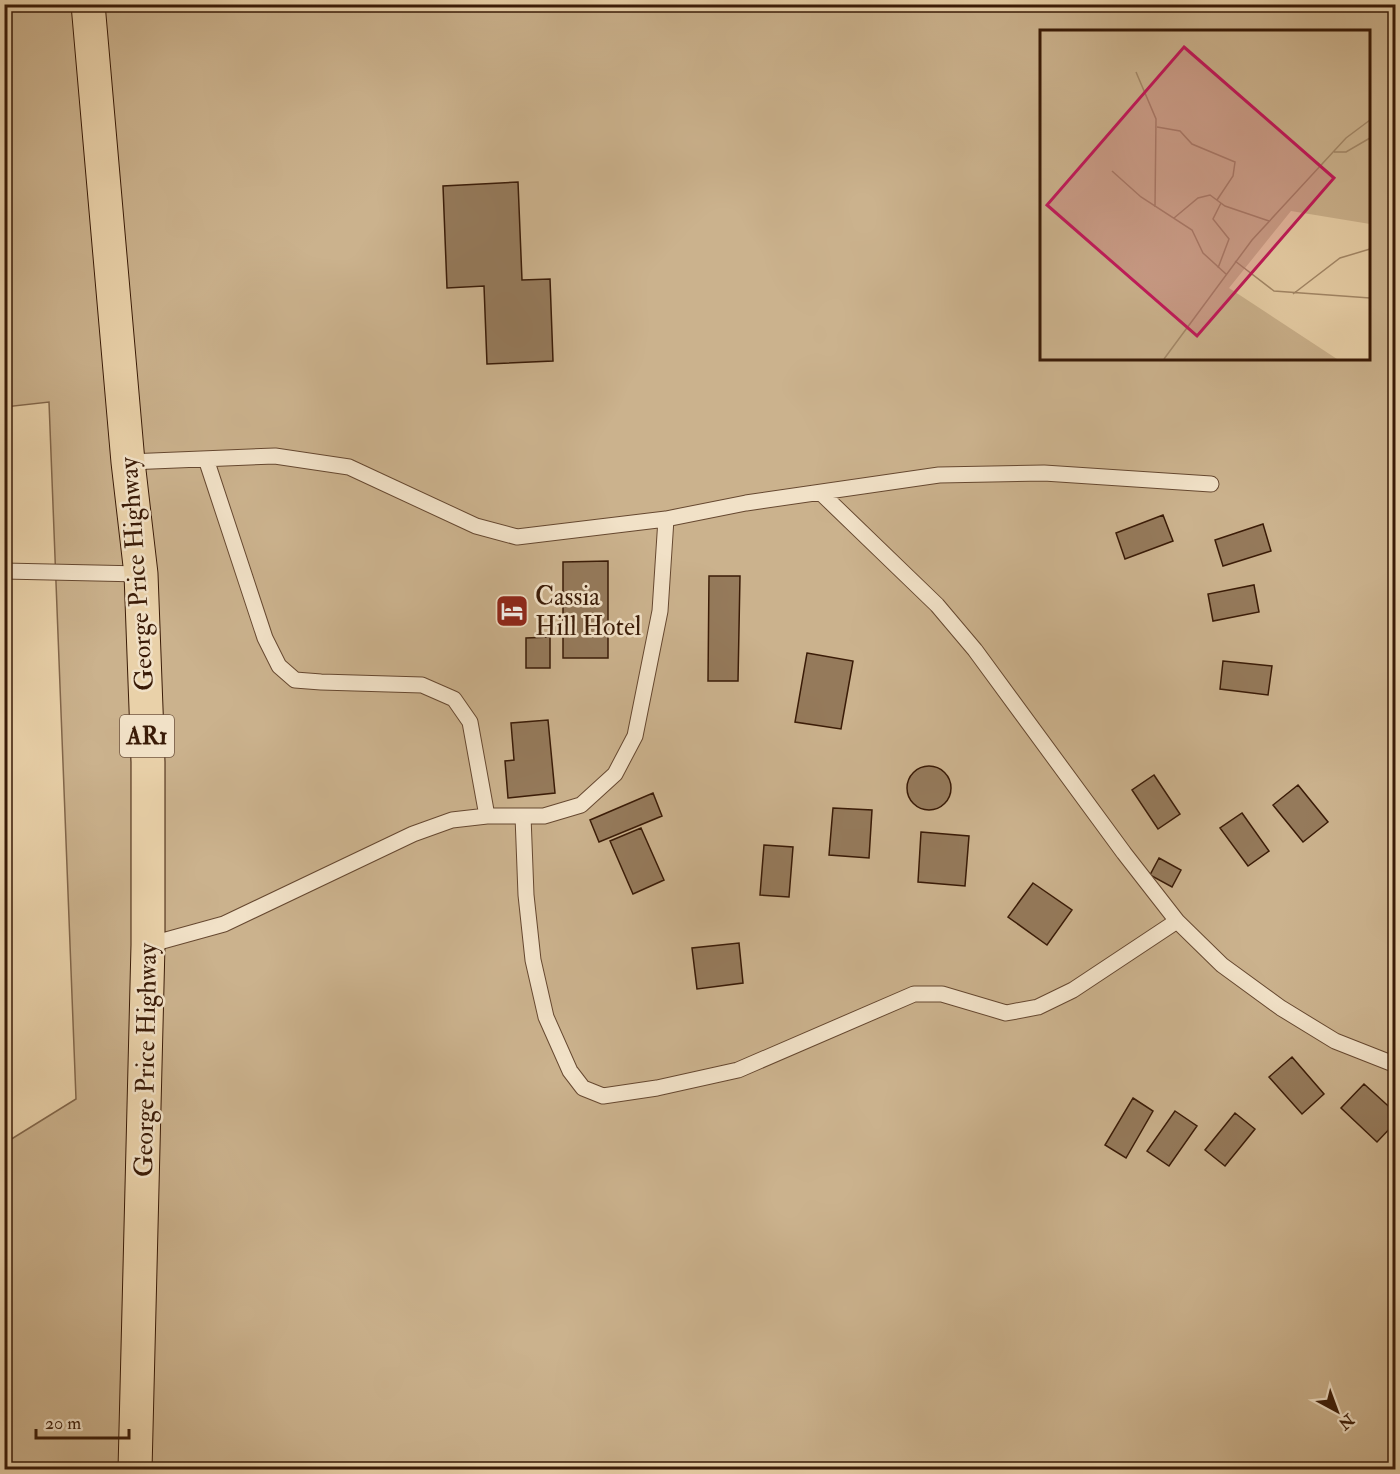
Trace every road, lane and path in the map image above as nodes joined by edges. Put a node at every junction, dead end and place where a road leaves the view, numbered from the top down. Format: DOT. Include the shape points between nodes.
graph roads {
  1 [pos="88,4"];
  2 [pos="206,459"];
  3 [pos="128,462"];
  4 [pos="1211,484"];
  5 [pos="821,493"];
  6 [pos="666,519"];
  7 [pos="4,571"];
  8 [pos="141,574"];
  9 [pos="487,816"];
  10 [pos="523,816"];
  11 [pos="1177,921"];
  12 [pos="148,945"];
  13 [pos="1395,1065"];
  14 [pos="135,1470"];
  1 -- 3 [label="highway, George Price Highway / AR1"];
  2 -- 3 [label="lane"];
  2 -- 6 [label="lane" via="275,456 349,467 476,526 517,537"];
  2 -- 9 [label="lane" via="279,666 296,680 422,685 454,699 470,722"];
  3 -- 8 [label="highway, George Price Highway / AR1"];
  4 -- 5 [label="lane" via="1044,472 939,475"];
  5 -- 6 [label="lane"];
  5 -- 11 [label="lane" via="937,605 975,650"];
  6 -- 10 [label="lane" via="660,611 635,736 615,774 581,805 544,816"];
  7 -- 8 [label="lane"];
  8 -- 12 [label="highway, George Price Highway / AR1" via="148,762"];
  9 -- 10 [label="lane"];
  9 -- 12 [label="lane" via="452,820 413,834 224,924"];
  10 -- 11 [label="lane" via="527,905 546,1017 570,1071 583,1088 603,1096 738,1070 914,994 942,994 1006,1013 1038,1007 1072,990"];
  11 -- 13 [label="lane" via="1222,965 1281,1008 1335,1041"];
  12 -- 14 [label="highway, George Price Highway / AR1"];
}
